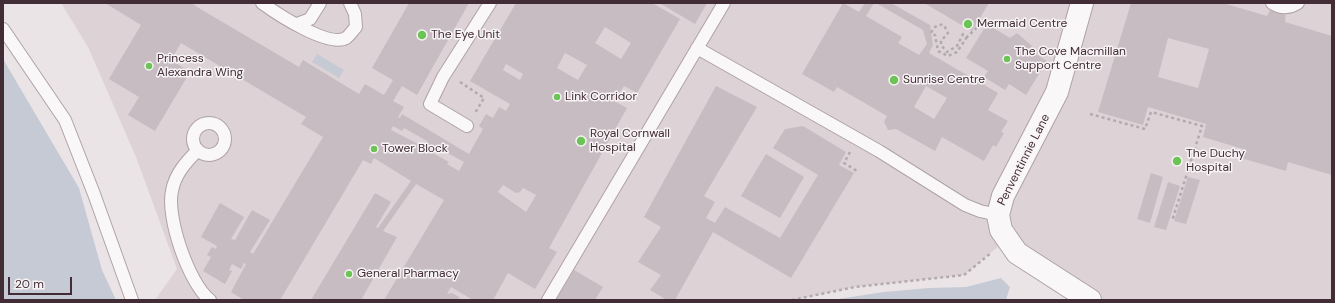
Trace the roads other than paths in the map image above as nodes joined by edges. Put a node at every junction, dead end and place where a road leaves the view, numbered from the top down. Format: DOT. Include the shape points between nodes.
graph roads {
  1 [pos="262,3"];
  2 [pos="320,3"];
  3 [pos="350,3"];
  4 [pos="490,3"];
  5 [pos="724,3"];
  6 [pos="1082,3"];
  7 [pos="1272,3"];
  8 [pos="1298,3"];
  9 [pos="297,24"];
  10 [pos="3,29"];
  11 [pos="697,48"];
  12 [pos="467,126"];
  13 [pos="198,150"];
  14 [pos="998,214"];
  15 [pos="132,300"];
  16 [pos="210,300"];
  17 [pos="548,300"];
  18 [pos="1090,300"];
  1 -- 9 [label="lane"];
  2 -- 9 [label="lane" via="310,19"];
  3 -- 9 [label="lane" via="355,14 356,27 346,38 335,41 318,37"];
  4 -- 12 [label="lane" via="430,104"];
  5 -- 11 [label="lane"];
  6 -- 14 [label="street, Penventinnie Lane" via="1057,92 1003,196"];
  7 -- 8 [label="lane" via="1284,8"];
  10 -- 15 [label="lane" via="65,120"];
  11 -- 14 [label="lane" via="879,151 965,204 980,211"];
  11 -- 17 [label="lane"];
  13 -- 16 [label="lane" via="177,176 172,189 171,210 189,272"];
  14 -- 18 [label="street, Penventinnie Lane" via="1001,230 1017,253"];
}
